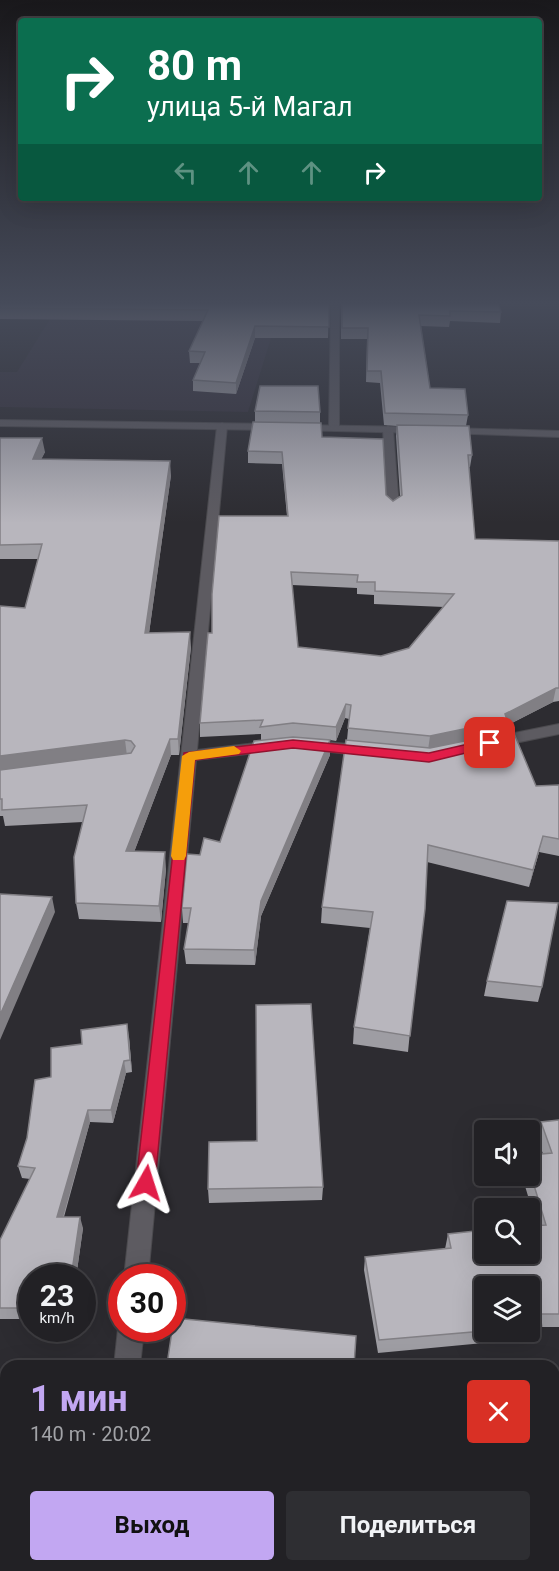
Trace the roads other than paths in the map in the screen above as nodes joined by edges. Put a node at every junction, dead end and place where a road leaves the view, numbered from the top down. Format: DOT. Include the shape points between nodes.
graph roads {
  1 [pos="334,376"];
  2 [pos="0,423"];
  3 [pos="222,426"];
  4 [pos="334,429"];
  5 [pos="388,429"];
  6 [pos="559,434"];
  7 [pos="393,507"];
  8 [pos="559,729"];
  9 [pos="475,746"];
  10 [pos="383,753"];
  11 [pos="189,756"];
  12 [pos="137,1264"];
  13 [pos="130,1342"];
  14 [pos="128,1360"];
  1 -- 4 [label="street"];
  2 -- 3 [label="street"];
  3 -- 4 [label="street"];
  3 -- 11 [label="street"];
  4 -- 5 [label="street"];
  5 -- 6 [label="street"];
  5 -- 7 [label="street"];
  8 -- 9 [label="street"];
  10 -- 11 [label="street" via="293,744"];
  11 -- 12 [label="street"];
  13 -- 14 [label="street"];
}
